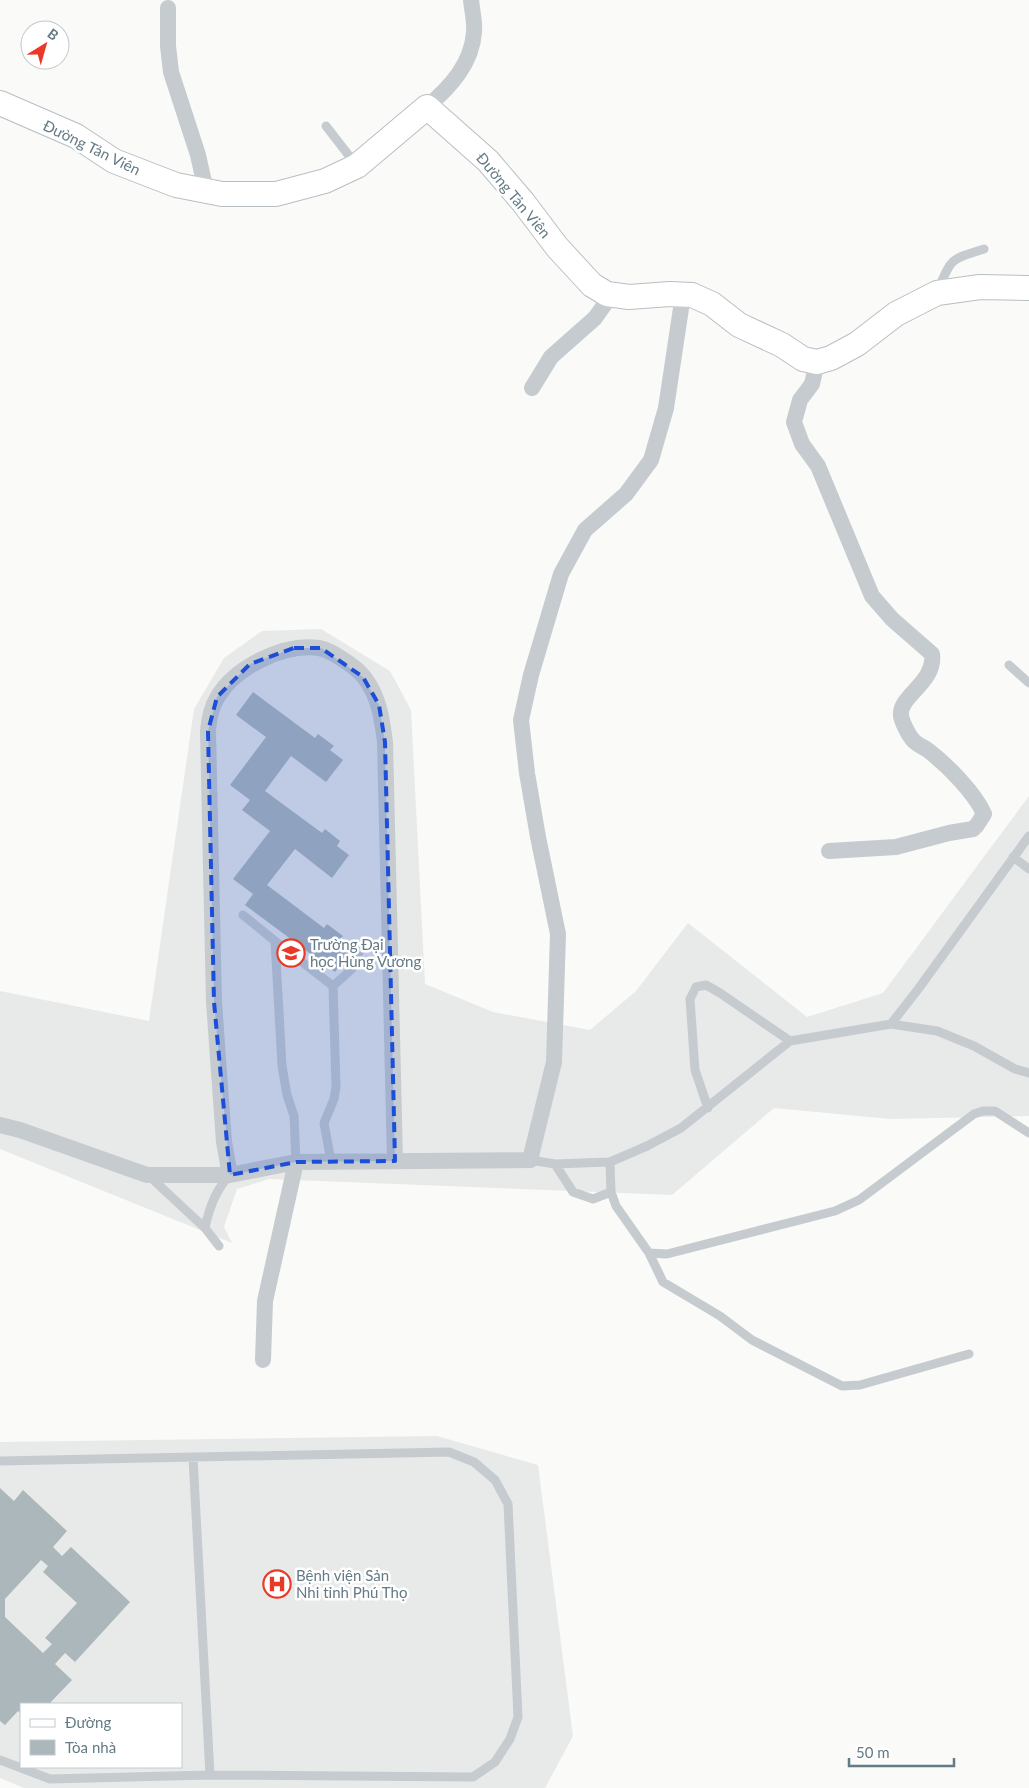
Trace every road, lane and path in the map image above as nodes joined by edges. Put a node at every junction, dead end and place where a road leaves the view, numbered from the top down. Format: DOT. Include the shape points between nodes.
graph roads {
  1 [pos="471,0"];
  2 [pos="168,8"];
  3 [pos="0,103"];
  4 [pos="427,108"];
  5 [pos="326,126"];
  6 [pos="358,166"];
  7 [pos="206,191"];
  8 [pos="984,250"];
  9 [pos="1029,288"];
  10 [pos="936,293"];
  11 [pos="612,294"];
  12 [pos="683,295"];
  13 [pos="817,362"];
  14 [pos="532,388"];
  15 [pos="1009,665"];
  16 [pos="1029,683"];
  17 [pos="1029,836"];
  18 [pos="828,851"];
  19 [pos="1013,857"];
  20 [pos="1029,869"];
  21 [pos="243,915"];
  22 [pos="275,942"];
  23 [pos="360,950"];
  24 [pos="333,986"];
  25 [pos="891,1024"];
  26 [pos="790,1042"];
  27 [pos="1029,1073"];
  28 [pos="708,1108"];
  29 [pos="0,1125"];
  30 [pos="1029,1133"];
  31 [pos="530,1160"];
  32 [pos="331,1161"];
  33 [pos="394,1161"];
  34 [pos="296,1162"];
  35 [pos="610,1162"];
  36 [pos="555,1164"];
  37 [pos="148,1175"];
  38 [pos="230,1175"];
  39 [pos="611,1192"];
  40 [pos="205,1228"];
  41 [pos="218,1246"];
  42 [pos="649,1253"];
  43 [pos="969,1354"];
  44 [pos="263,1360"];
  45 [pos="193,1458"];
  46 [pos="0,1461"];
  47 [pos="0,1760"];
  48 [pos="20,1768"];
  49 [pos="21,1768"];
  50 [pos="210,1775"];
  1 -- 4 [label="street" via="474,32 468,60 455,80"];
  2 -- 7 [label="street" via="171,72"];
  3 -- 7 [label="street, Đường Tản Viên" via="76,136 114,161 176,186"];
  4 -- 6 [label="street, Đường Tản Viên"];
  4 -- 11 [label="street, Đường Tản Viên" via="488,161 592,285"];
  5 -- 6 [label="lane"];
  6 -- 7 [label="street, Đường Tản Viên" via="325,181 276,194"];
  8 -- 10 [label="lane" via="950,262"];
  9 -- 10 [label="street" via="980,287"];
  10 -- 13 [label="street" via="896,314 857,344"];
  11 -- 12 [label="street, Đường Tản Viên" via="629,297"];
  11 -- 14 [label="street" via="595,318 551,358"];
  12 -- 13 [label="street, Đường Tản Viên" via="692,295 712,304 739,325 782,345 803,359"];
  12 -- 31 [label="street" via="666,408 651,460 626,494 585,530 561,574 521,720 538,837 558,934 554,1062"];
  13 -- 18 [label="street" via="812,384 800,400 794,422 802,444 818,466 872,596 892,619 932,654 927,678 911,695 901,717 912,740 930,752 961,782 984,814 973,829 896,847"];
  15 -- 16 [label="lane"];
  17 -- 19 [label="lane"];
  19 -- 20 [label="lane"];
  19 -- 25 [label="lane"];
  21 -- 22 [label="lane"];
  22 -- 24 [label="lane"];
  22 -- 34 [label="lane" via="282,1066 294,1116"];
  23 -- 24 [label="lane" via="352,969"];
  24 -- 32 [label="lane" via="336,1087 324,1123"];
  25 -- 26 [label="lane"];
  25 -- 27 [label="lane" via="937,1031"];
  26 -- 28 [label="lane"];
  26 -- 28 [label="lane" via="720,993 706,985 696,987 690,999 695,1070"];
  28 -- 35 [label="lane" via="681,1128"];
  29 -- 37 [label="street"];
  30 -- 42 [label="lane" via="995,1110 974,1114 859,1200 835,1210 667,1254"];
  31 -- 33 [label="street"];
  31 -- 36 [label="lane"];
  32 -- 33 [label="street"];
  32 -- 34 [label="street"];
  33 -- 38 [label="street" via="385,742 379,705 363,677 343,660 320,648 294,648 250,664 229,682 210,712 214,1002 224,1142"];
  34 -- 38 [label="street"];
  34 -- 44 [label="street" via="265,1301"];
  35 -- 36 [label="lane"];
  35 -- 39 [label="lane"];
  36 -- 39 [label="lane" via="573,1192 593,1199"];
  37 -- 38 [label="street"];
  37 -- 40 [label="lane"];
  38 -- 40 [label="lane" via="220,1185 208,1211"];
  39 -- 42 [label="lane" via="616,1206"];
  40 -- 41 [label="lane"];
  42 -- 43 [label="lane" via="663,1282 720,1316 752,1340 842,1386 860,1385"];
  45 -- 46 [label="lane"];
  45 -- 50 [label="lane"];
  45 -- 50 [label="lane" via="449,1452 474,1462 495,1480 508,1504 518,1717 510,1739 495,1762 474,1777"];
  47 -- 48 [label="lane"];
  49 -- 50 [label="lane" via="50,1779"];
}
